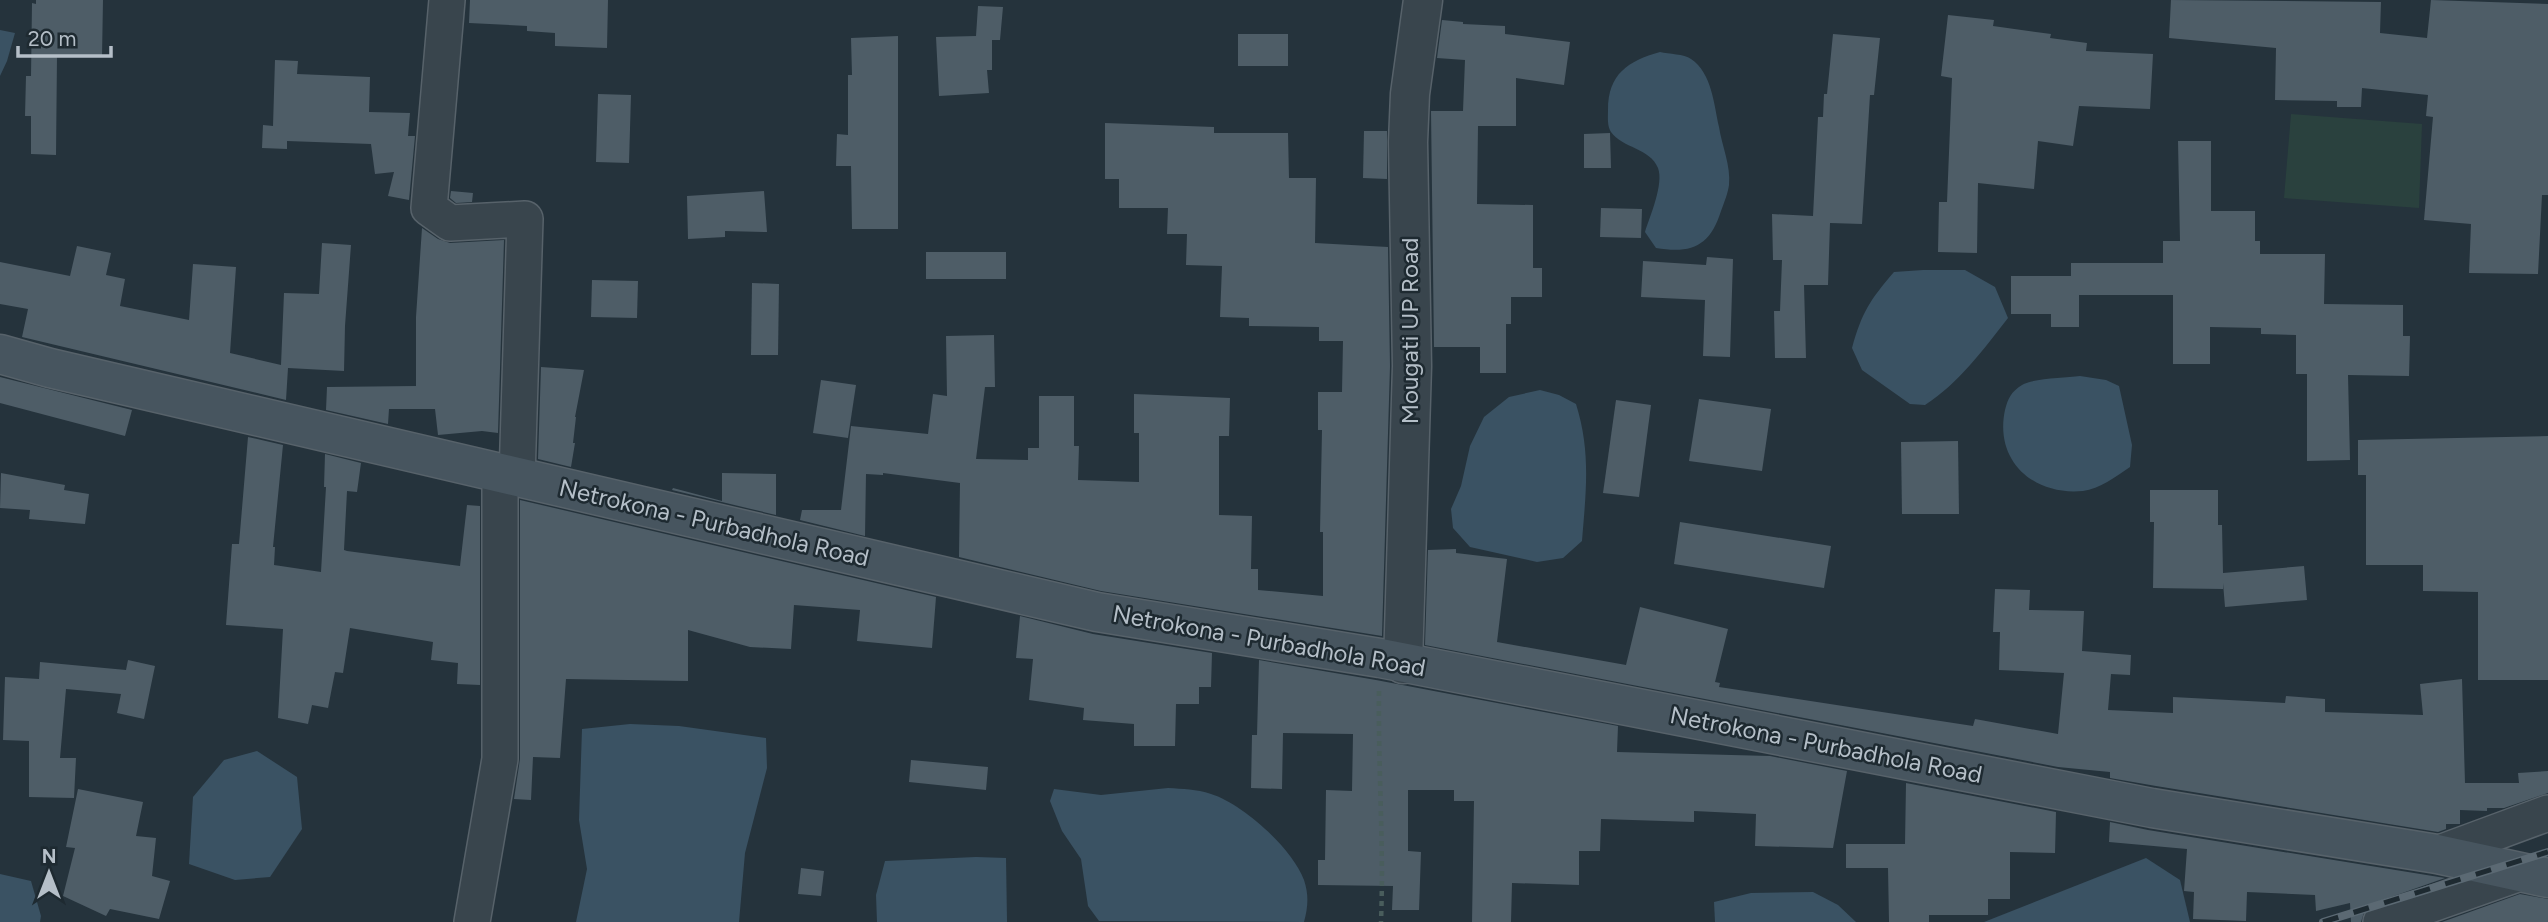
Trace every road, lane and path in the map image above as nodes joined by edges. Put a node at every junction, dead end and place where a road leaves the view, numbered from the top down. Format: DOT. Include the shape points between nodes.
graph roads {
  1 [pos="447,0"];
  2 [pos="1423,0"];
  3 [pos="0,354"];
  4 [pos="509,475"];
  5 [pos="1391,661"];
  6 [pos="2548,813"];
  7 [pos="2437,854"];
  8 [pos="2534,876"];
  9 [pos="472,922"];
  10 [pos="1381,922"];
  11 [pos="2381,922"];
  1 -- 4 [label="street" via="429,208 450,223 525,219"];
  2 -- 5 [label="street, Mougati UP Road" via="1410,94 1412,366"];
  3 -- 4 [label="main road, Netrokona - Purbadhola Road"];
  4 -- 5 [label="main road, Netrokona - Purbadhola Road" via="1097,612"];
  4 -- 9 [label="street" via="500,759"];
  5 -- 7 [label="main road, Netrokona - Purbadhola Road" via="2152,808"];
  5 -- 10 [label="path" via="1378,744"];
  6 -- 7 [label="street"];
  7 -- 8 [label="main road, Netrokona - Purbadhola Road"];
  8 -- 11 [label="street"];
}
